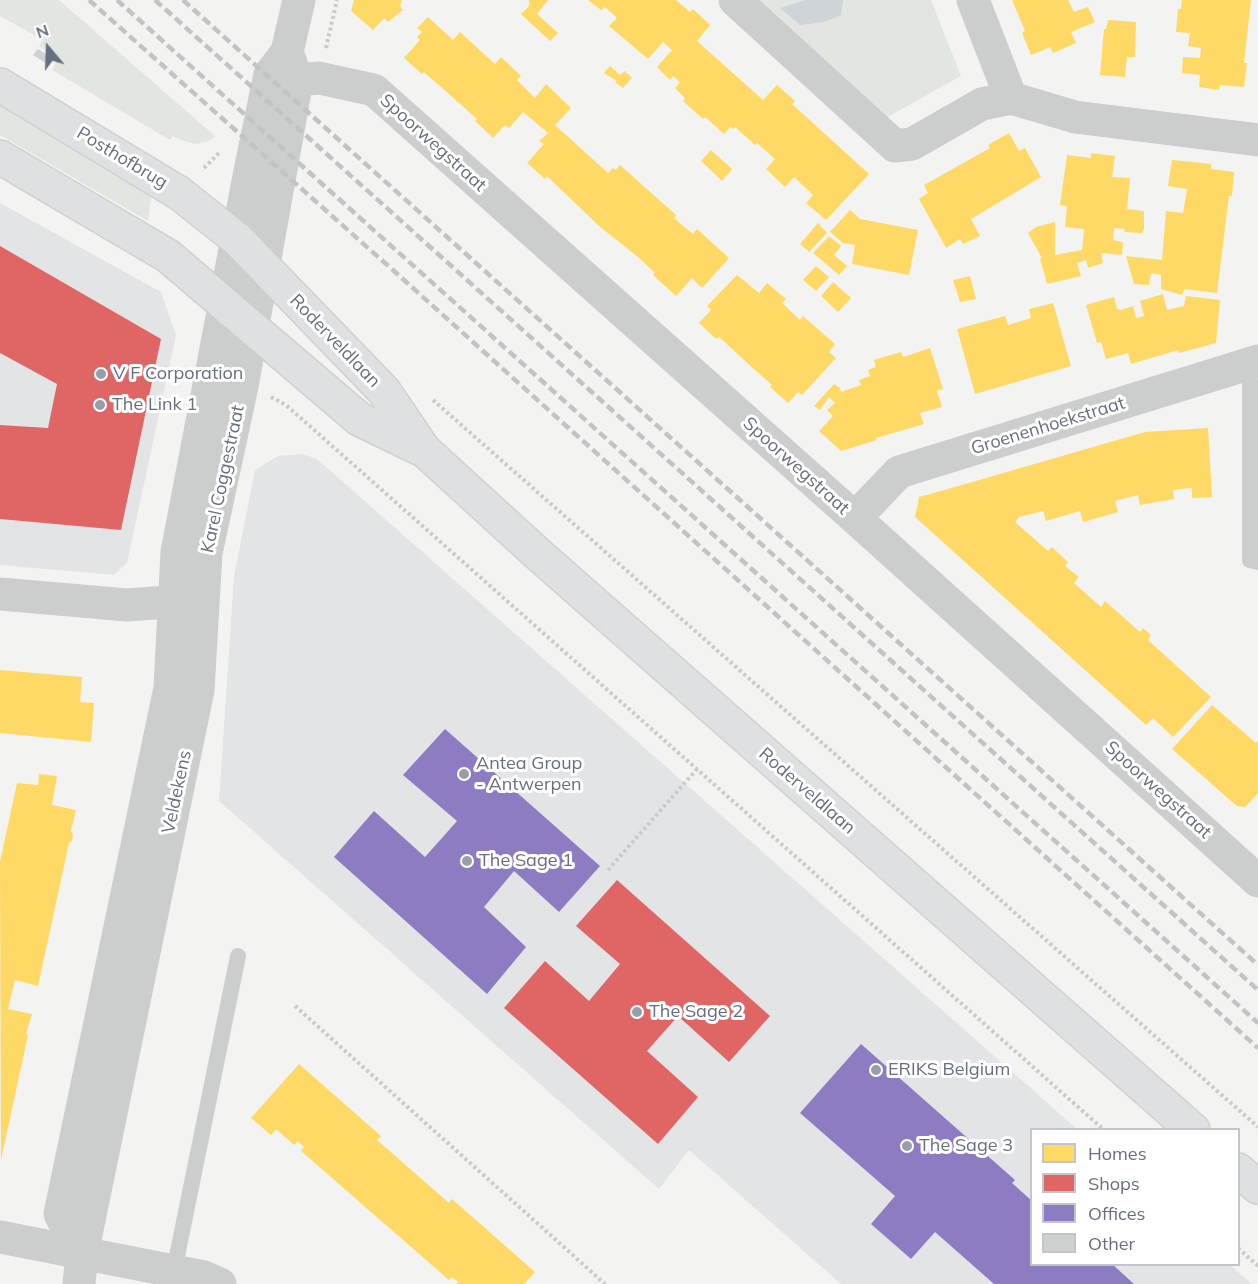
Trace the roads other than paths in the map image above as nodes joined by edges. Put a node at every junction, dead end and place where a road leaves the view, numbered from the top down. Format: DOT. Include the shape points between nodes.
graph roads {
  1 [pos="299,0"];
  2 [pos="735,0"];
  3 [pos="973,0"];
  4 [pos="301,70"];
  5 [pos="0,86"];
  6 [pos="1011,98"];
  7 [pos="1258,140"];
  8 [pos="0,157"];
  9 [pos="237,240"];
  10 [pos="263,266"];
  11 [pos="225,303"];
  12 [pos="252,329"];
  13 [pos="1252,363"];
  14 [pos="423,450"];
  15 [pos="855,518"];
  16 [pos="1258,562"];
  17 [pos="0,594"];
  18 [pos="188,601"];
  19 [pos="1258,881"];
  20 [pos="238,956"];
  21 [pos="1191,1128"];
  22 [pos="1240,1171"];
  23 [pos="1258,1187"];
  24 [pos="0,1237"];
  25 [pos="81,1269"];
  26 [pos="174,1271"];
  27 [pos="219,1284"];
  1 -- 4 [label="street, Karel Coggestraat"];
  2 -- 6 [label="street" via="895,146 912,144 982,104"];
  3 -- 6 [label="street"];
  4 -- 9 [label="street, Karel Coggestraat" via="270,74"];
  4 -- 10 [label="street, Karel Coggestraat"];
  4 -- 15 [label="street, Spoorwegstraat" via="374,90"];
  5 -- 9 [label="street, Posthofbrug" via="179,193"];
  6 -- 7 [label="street" via="1075,117"];
  8 -- 11 [label="street" via="168,256"];
  9 -- 10 [label="street, Roderveldlaan"];
  9 -- 11 [label="street, Karel Coggestraat"];
  10 -- 12 [label="street, Karel Coggestraat"];
  10 -- 14 [label="street, Roderveldlaan" via="384,391"];
  11 -- 12 [label="street, Roderveldlaan"];
  11 -- 18 [label="street, Karel Coggestraat" via="177,552"];
  12 -- 14 [label="street, Roderveldlaan" via="359,419"];
  12 -- 18 [label="street, Karel Coggestraat" via="206,553"];
  13 -- 15 [label="street, Groenenhoekstraat" via="899,472"];
  13 -- 16 [label="lane" via="1250,560"];
  14 -- 21 [label="street, Roderveldlaan"];
  15 -- 19 [label="street, Spoorwegstraat"];
  17 -- 18 [label="street" via="127,605"];
  18 -- 25 [label="street, Veldekens" via="170,688 124,979 60,1214"];
  20 -- 26 [label="lane"];
  22 -- 23 [label="street"];
  24 -- 25 [label="street"];
  25 -- 26 [label="street"];
  26 -- 27 [label="street"];
}
